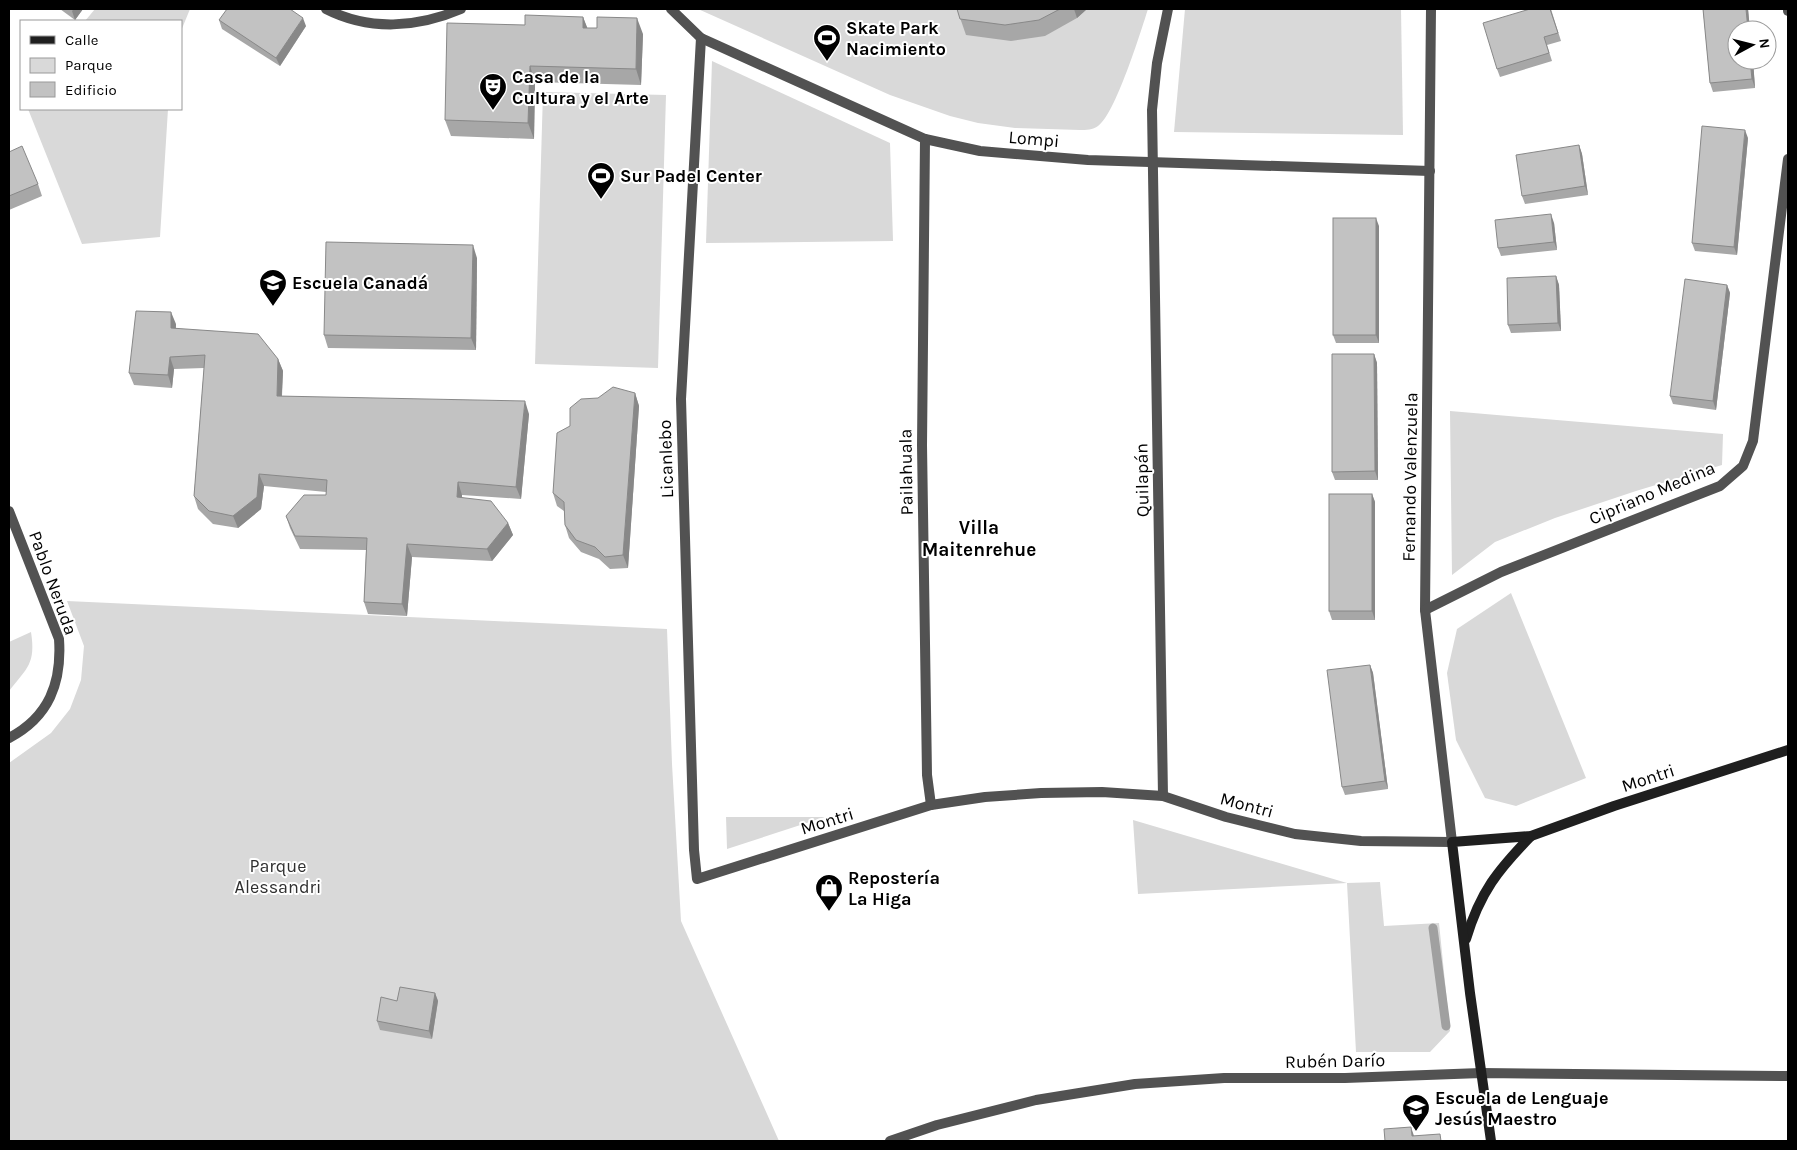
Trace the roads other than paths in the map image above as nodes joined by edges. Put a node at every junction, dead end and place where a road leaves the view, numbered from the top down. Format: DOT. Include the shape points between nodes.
graph roads {
  1 [pos="326,9"];
  2 [pos="461,9"];
  3 [pos="671,9"];
  4 [pos="1168,9"];
  5 [pos="1431,9"];
  6 [pos="701,38"];
  7 [pos="925,139"];
  8 [pos="1788,159"];
  9 [pos="1153,162"];
  10 [pos="1430,171"];
  11 [pos="9,511"];
  12 [pos="1425,610"];
  13 [pos="9,738"];
  14 [pos="1788,750"];
  15 [pos="1163,796"];
  16 [pos="931,805"];
  17 [pos="1531,836"];
  18 [pos="1452,842"];
  19 [pos="697,879"];
  20 [pos="1465,943"];
  21 [pos="1481,1073"];
  22 [pos="1788,1076"];
  23 [pos="890,1141"];
  24 [pos="1491,1141"];
  1 -- 2 [label="street" via="360,21 385,25 437,19"];
  3 -- 6 [label="street, Lompi"];
  4 -- 9 [label="street, Quilapán" via="1152,110"];
  5 -- 10 [label="street, Fernando Valenzuela"];
  6 -- 7 [label="street, Lompi"];
  6 -- 19 [label="street, Licanlebo" via="681,400"];
  7 -- 9 [label="street, Lompi" via="980,151"];
  7 -- 16 [label="street, Pailahuala" via="922,445 927,775"];
  8 -- 12 [label="street, Cipriano Medina" via="1753,441 1743,466 1720,486 1501,572"];
  9 -- 10 [label="street, Lompi"];
  9 -- 15 [label="street, Quilapán"];
  10 -- 12 [label="street, Fernando Valenzuela"];
  11 -- 13 [label="street, Pablo Neruda" via="59,640 60,656 59,673 46,706 34,720"];
  12 -- 18 [label="street, Fernando Valenzuela"];
  14 -- 17 [label="street, Montri"];
  15 -- 16 [label="street, Montri" via="1102,792 1040,793"];
  15 -- 18 [label="street, Montri" via="1226,817 1296,834 1361,842"];
  16 -- 19 [label="street, Montri"];
  17 -- 18 [label="street, Montri"];
  17 -- 20 [label="street, Fernando Valenzuela" via="1504,863 1486,889 1472,916"];
  18 -- 20 [label="street, Fernando Valenzuela"];
  20 -- 21 [label="street, Fernando Valenzuela"];
  21 -- 22 [label="street, Rubén Darío"];
  21 -- 23 [label="street, Rubén Darío" via="1224,1078 1135,1084 1036,1100 937,1125"];
  21 -- 24 [label="street, Fernando Valenzuela"];
}
